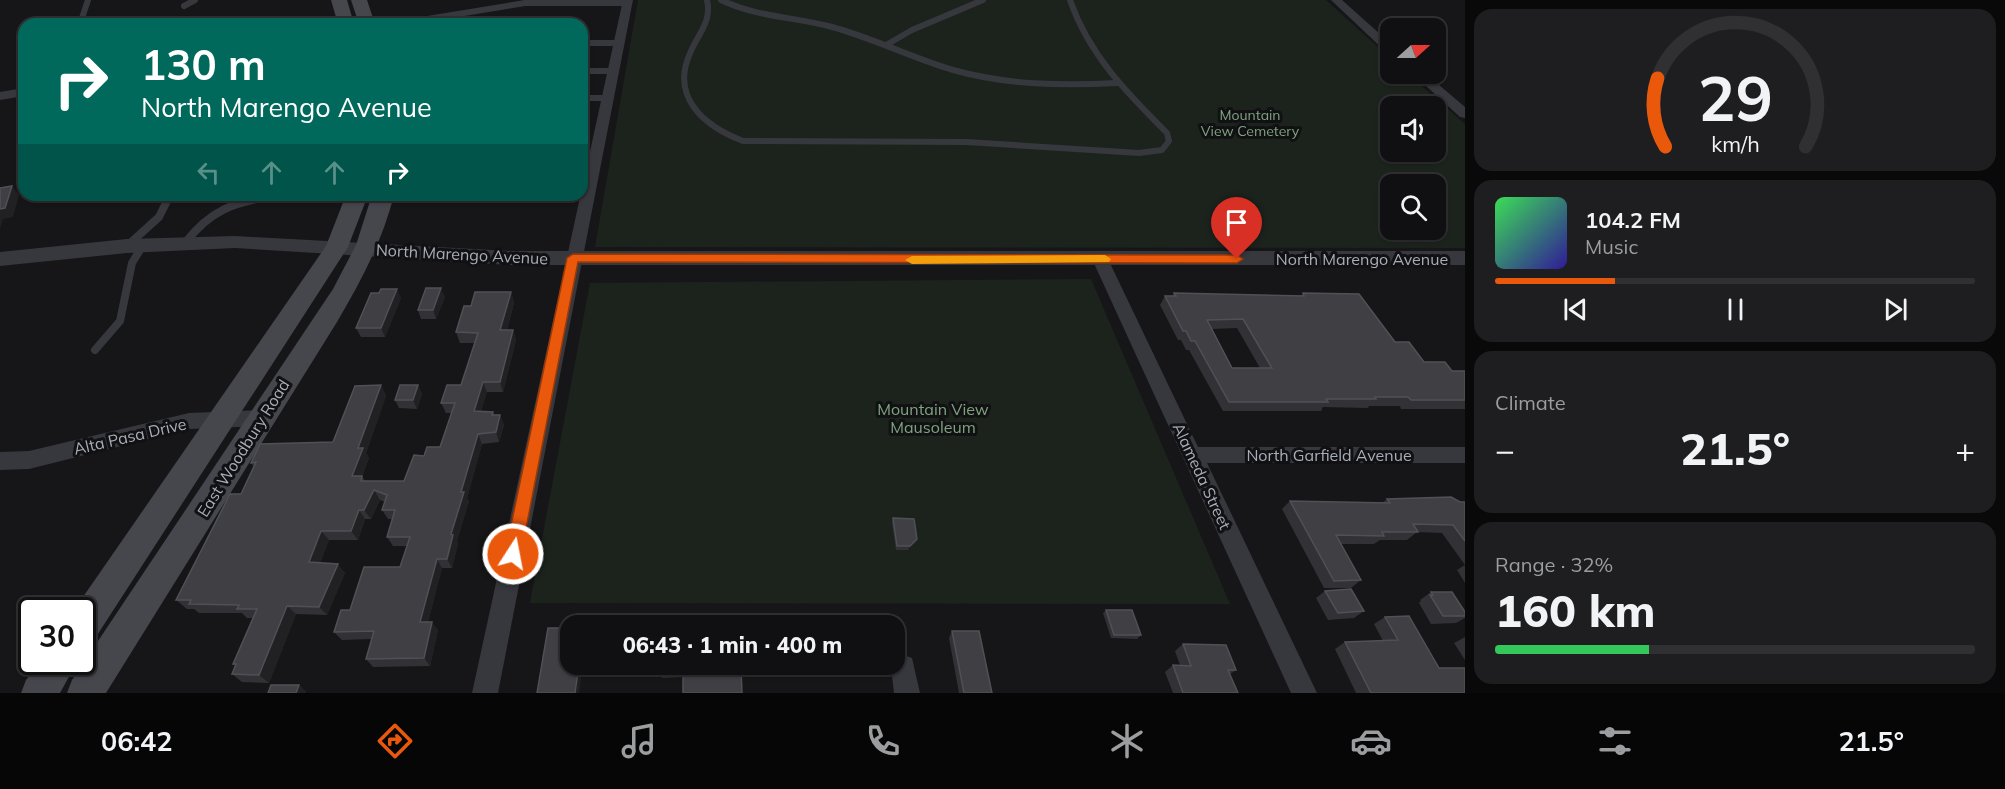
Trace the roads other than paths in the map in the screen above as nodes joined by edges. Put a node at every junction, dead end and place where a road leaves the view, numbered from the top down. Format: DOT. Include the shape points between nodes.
graph roads {
  1 [pos="88,0"];
  2 [pos="195,0"];
  3 [pos="339,0"];
  4 [pos="359,0"];
  5 [pos="707,0"];
  6 [pos="721,0"];
  7 [pos="982,0"];
  8 [pos="1070,0"];
  9 [pos="1336,0"];
  10 [pos="628,2"];
  11 [pos="184,6"];
  12 [pos="82,18"];
  13 [pos="344,18"];
  14 [pos="365,18"];
  15 [pos="434,18"];
  16 [pos="1380,39"];
  17 [pos="588,43"];
  18 [pos="619,43"];
  19 [pos="886,45"];
  20 [pos="588,71"];
  21 [pos="613,71"];
  22 [pos="1117,83"];
  23 [pos="1430,84"];
  24 [pos="18,93"];
  25 [pos="0,96"];
  26 [pos="588,98"];
  27 [pos="608,98"];
  28 [pos="1465,114"];
  29 [pos="588,189"];
  30 [pos="169,201"];
  31 [pos="245,201"];
  32 [pos="355,201"];
  33 [pos="382,201"];
  34 [pos="585,201"];
  35 [pos="185,243"];
  36 [pos="135,245"];
  37 [pos="337,247"];
  38 [pos="367,249"];
  39 [pos="573,258"];
  40 [pos="1465,258"];
  41 [pos="0,259"];
  42 [pos="1100,259"];
  43 [pos="95,350"];
  44 [pos="262,418"];
  45 [pos="221,421"];
  46 [pos="1193,455"];
  47 [pos="1465,455"];
  48 [pos="0,462"];
  49 [pos="96,607"];
  50 [pos="51,675"];
  51 [pos="904,675"];
  52 [pos="39,693"];
  53 [pos="85,693"];
  54 [pos="485,693"];
  55 [pos="907,693"];
  56 [pos="1304,693"];
  1 -- 12 [label="lane"];
  2 -- 11 [label="lane"];
  3 -- 13 [label="main road"];
  4 -- 14 [label="main road"];
  5 -- 22 [label="lane" via="708,18 689,55 685,92 705,122 722,134 743,141 967,142 1139,153 1162,150 1169,141 1167,134"];
  6 -- 19 [label="lane" via="747,12 809,21"];
  7 -- 19 [label="lane"];
  8 -- 22 [label="lane" via="1086,40"];
  9 -- 16 [label="street"];
  10 -- 15 [label="lane" via="525,3"];
  10 -- 18 [label="street"];
  17 -- 18 [label="lane"];
  18 -- 21 [label="street"];
  19 -- 22 [label="lane" via="931,63 987,78 1049,85"];
  20 -- 21 [label="lane"];
  21 -- 27 [label="street"];
  23 -- 28 [label="street"];
  24 -- 25 [label="street"];
  26 -- 27 [label="lane"];
  27 -- 29 [label="street"];
  30 -- 36 [label="lane"];
  31 -- 35 [label="lane" via="207,216"];
  32 -- 37 [label="main road, East Woodbury Road"];
  33 -- 38 [label="main road, East Woodbury Road"];
  34 -- 39 [label="street"];
  35 -- 36 [label="street, North Marengo Avenue"];
  35 -- 37 [label="street, North Marengo Avenue"];
  36 -- 41 [label="street, North Marengo Avenue"];
  36 -- 43 [label="lane" via="120,321"];
  37 -- 38 [label="street, North Marengo Avenue"];
  37 -- 45 [label="main road, East Woodbury Road"];
  38 -- 39 [label="street, North Marengo Avenue"];
  38 -- 44 [label="main road, East Woodbury Road"];
  39 -- 42 [label="street, North Marengo Avenue"];
  39 -- 54 [label="street"];
  40 -- 42 [label="street, North Marengo Avenue"];
  42 -- 46 [label="street, Alameda Street"];
  44 -- 45 [label="street, Alta Pasa Drive"];
  44 -- 53 [label="main road, East Woodbury Road"];
  45 -- 48 [label="street, Alta Pasa Drive" via="189,421 29,460"];
  45 -- 49 [label="main road, East Woodbury Road"];
  46 -- 47 [label="street, North Garfield Avenue"];
  46 -- 56 [label="street, Alameda Street"];
  50 -- 52 [label="main road"];
  51 -- 55 [label="street"];
}
